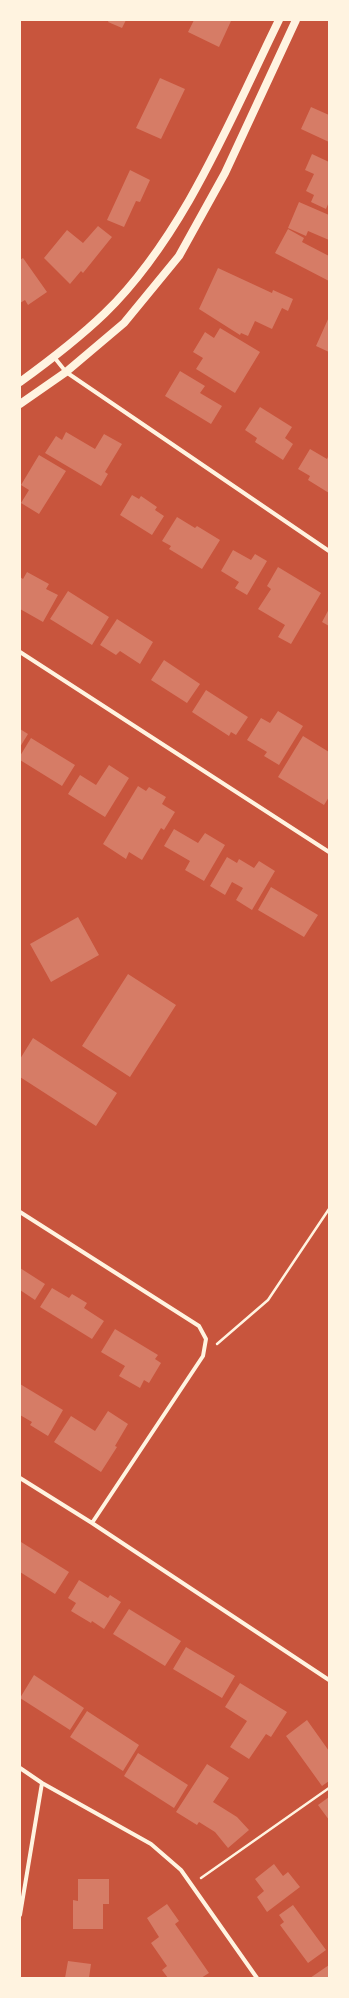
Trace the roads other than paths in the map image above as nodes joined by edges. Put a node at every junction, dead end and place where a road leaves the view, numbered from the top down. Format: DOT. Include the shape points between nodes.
graph roads {
  1 [pos="279,20"];
  2 [pos="296,20"];
  3 [pos="54,357"];
  4 [pos="66,372"];
  5 [pos="20,382"];
  6 [pos="20,404"];
  7 [pos="329,551"];
  8 [pos="20,652"];
  9 [pos="329,852"];
  10 [pos="20,1212"];
  11 [pos="20,1478"];
  12 [pos="92,1523"];
  13 [pos="329,1680"];
  14 [pos="20,1768"];
  15 [pos="42,1783"];
  16 [pos="20,1915"];
  17 [pos="257,1978"];
  1 -- 3 [label="main road" via="205,172 162,244 105,313"];
  2 -- 4 [label="main road" via="225,173 179,256 124,323"];
  3 -- 4 [label="street"];
  3 -- 5 [label="main road"];
  4 -- 6 [label="main road"];
  4 -- 7 [label="street"];
  8 -- 9 [label="street"];
  10 -- 12 [label="street" via="199,1326 206,1339 203,1356"];
  11 -- 12 [label="street"];
  12 -- 13 [label="street"];
  14 -- 15 [label="street"];
  15 -- 16 [label="street"];
  15 -- 17 [label="street" via="151,1844 181,1870"];
}
